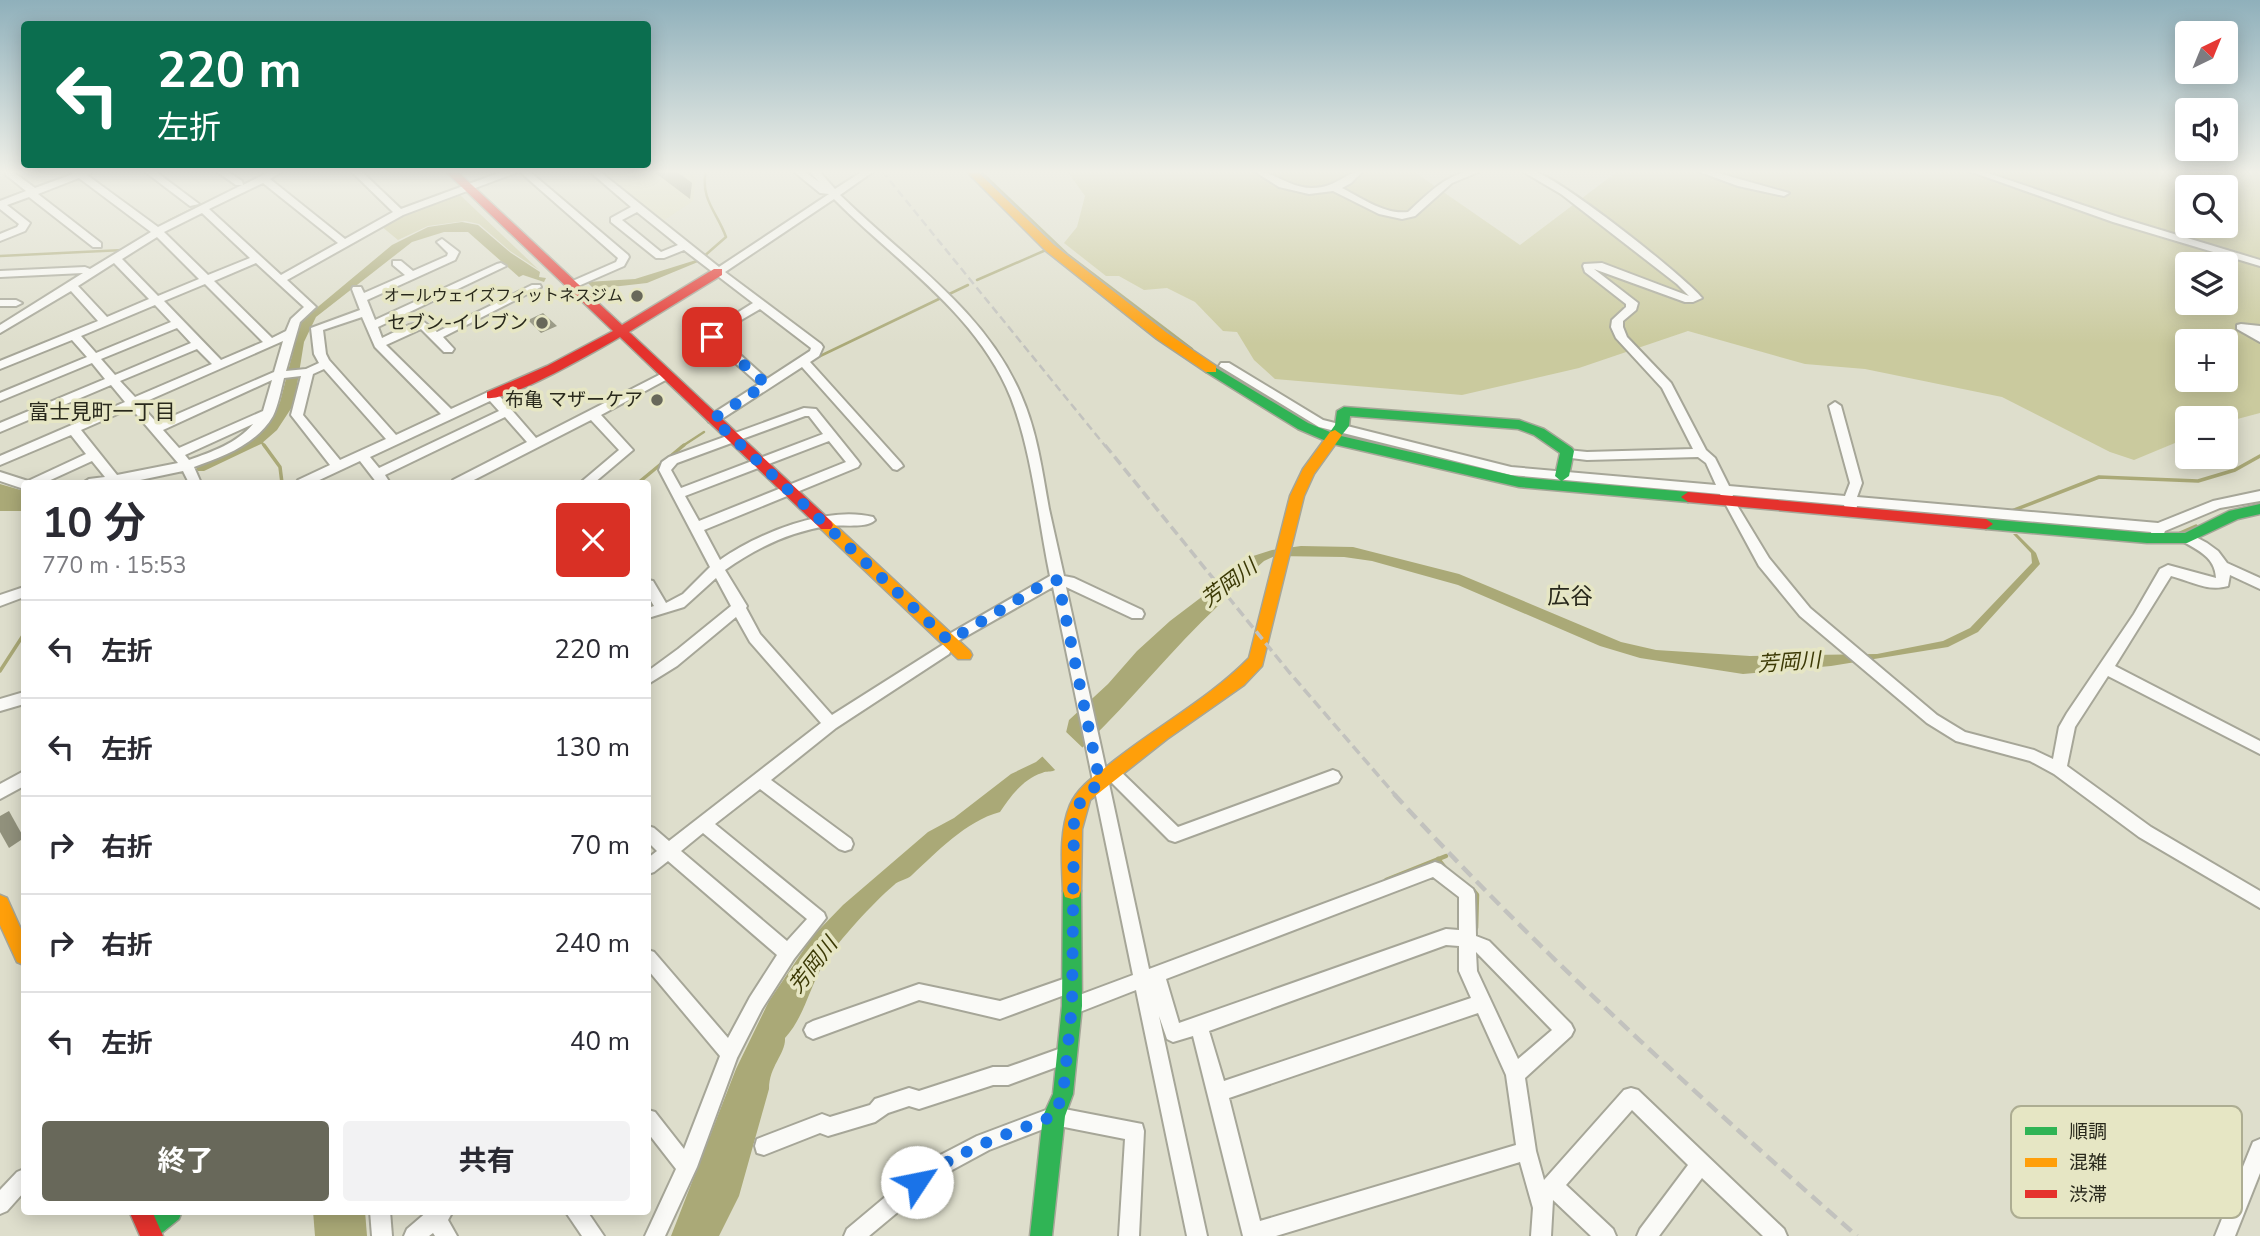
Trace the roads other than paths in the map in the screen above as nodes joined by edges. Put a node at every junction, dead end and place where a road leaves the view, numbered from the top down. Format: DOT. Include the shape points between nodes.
graph roads {
  1 [pos="20,229"];
  2 [pos="77,229"];
  3 [pos="154,229"];
  4 [pos="223,229"];
  5 [pos="328,229"];
  6 [pos="371,229"];
  7 [pos="512,229"];
  8 [pos="591,229"];
  9 [pos="626,229"];
  10 [pos="665,229"];
  11 [pos="782,229"];
  12 [pos="871,229"];
  13 [pos="1030,229"];
  14 [pos="1613,229"];
  15 [pos="2146,229"];
  16 [pos="0,237"];
  17 [pos="442,242"];
  18 [pos="345,243"];
  19 [pos="97,245"];
  20 [pos="686,246"];
  21 [pos="116,259"];
  22 [pos="257,259"];
  23 [pos="397,263"];
  24 [pos="2260,263"];
  25 [pos="501,266"];
  26 [pos="85,270"];
  27 [pos="718,272"];
  28 [pos="0,274"];
  29 [pos="412,275"];
  30 [pos="208,280"];
  31 [pos="279,280"];
  32 [pos="572,285"];
  33 [pos="73,287"];
  34 [pos="536,287"];
  35 [pos="157,301"];
  36 [pos="0,303"];
  37 [pos="16,303"];
  38 [pos="760,304"];
  39 [pos="365,312"];
  40 [pos="104,322"];
  41 [pos="178,323"];
  42 [pos="371,326"];
  43 [pos="2260,329"];
  44 [pos="0,330"];
  45 [pos="620,332"];
  46 [pos="290,334"];
  47 [pos="74,335"];
  48 [pos="435,337"];
  49 [pos="2260,338"];
  50 [pos="271,343"];
  51 [pos="198,344"];
  52 [pos="379,344"];
  53 [pos="448,349"];
  54 [pos="93,358"];
  55 [pos="805,363"];
  56 [pos="326,364"];
  57 [pos="0,365"];
  58 [pos="220,365"];
  59 [pos="1225,366"];
  60 [pos="305,371"];
  61 [pos="282,374"];
  62 [pos="667,376"];
  63 [pos="113,380"];
  64 [pos="766,384"];
  65 [pos="492,395"];
  66 [pos="0,397"];
  67 [pos="132,403"];
  68 [pos="1835,406"];
  69 [pos="506,412"];
  70 [pos="268,413"];
  71 [pos="593,414"];
  72 [pos="448,415"];
  73 [pos="713,419"];
  74 [pos="0,428"];
  75 [pos="73,429"];
  76 [pos="154,429"];
  77 [pos="1337,434"];
  78 [pos="831,436"];
  79 [pos="733,438"];
  80 [pos="394,440"];
  81 [pos="534,443"];
  82 [pos="1701,453"];
  83 [pos="176,454"];
  84 [pos="1567,454"];
  85 [pos="362,455"];
  86 [pos="93,456"];
  87 [pos="0,461"];
  88 [pos="761,464"];
  89 [pos="338,466"];
  90 [pos="897,466"];
  91 [pos="191,474"];
  92 [pos="0,476"];
  93 [pos="1562,476"];
  94 [pos="483,477"];
  95 [pos="380,478"];
  96 [pos="40,480"];
  97 [pos="114,480"];
  98 [pos="308,480"];
  99 [pos="590,480"];
  100 [pos="21,484"];
  101 [pos="789,490"];
  102 [pos="678,494"];
  103 [pos="1727,495"];
  104 [pos="2260,496"];
  105 [pos="1850,506"];
  106 [pos="2260,509"];
  107 [pos="868,520"];
  108 [pos="822,522"];
  109 [pos="696,527"];
  110 [pos="2157,533"];
  111 [pos="2187,537"];
  112 [pos="2224,567"];
  113 [pos="719,568"];
  114 [pos="1058,580"];
  115 [pos="2260,584"];
  116 [pos="21,593"];
  117 [pos="0,600"];
  118 [pos="740,606"];
  119 [pos="655,611"];
  120 [pos="1137,614"];
  121 [pos="947,645"];
  122 [pos="964,654"];
  123 [pos="2106,668"];
  124 [pos="651,676"];
  125 [pos="21,699"];
  126 [pos="0,705"];
  127 [pos="831,724"];
  128 [pos="2260,748"];
  129 [pos="2059,769"];
  130 [pos="1333,777"];
  131 [pos="1106,778"];
  132 [pos="21,780"];
  133 [pos="760,780"];
  134 [pos="0,792"];
  135 [pos="703,824"];
  136 [pos="651,836"];
  137 [pos="845,844"];
  138 [pos="668,850"];
  139 [pos="651,864"];
  140 [pos="2260,900"];
  141 [pos="0,904"];
  142 [pos="1465,939"];
  143 [pos="21,949"];
  144 [pos="788,953"];
  145 [pos="651,962"];
  146 [pos="1150,975"];
  147 [pos="1072,984"];
  148 [pos="1482,1003"];
  149 [pos="1072,1006"];
  150 [pos="1199,1026"];
  151 [pos="813,1030"];
  152 [pos="730,1055"];
  153 [pos="1067,1055"];
  154 [pos="1515,1074"];
  155 [pos="1218,1092"];
  156 [pos="1054,1116"];
  157 [pos="651,1123"];
  158 [pos="764,1146"];
  159 [pos="2260,1149"];
  160 [pos="1526,1151"];
  161 [pos="1702,1164"];
  162 [pos="687,1167"];
  163 [pos="21,1182"];
  164 [pos="1546,1193"];
  165 [pos="2242,1194"];
  166 [pos="0,1204"];
  167 [pos="143,1215"];
  168 [pos="167,1215"];
  169 [pos="380,1215"];
  170 [pos="438,1215"];
  171 [pos="439,1215"];
  172 [pos="578,1215"];
  173 [pos="2232,1218"];
  174 [pos="150,1232"];
  175 [pos="1253,1234"];
  176 [pos="382,1236"];
  177 [pos="414,1236"];
  178 [pos="447,1236"];
  179 [pos="594,1236"];
  180 [pos="655,1236"];
  181 [pos="854,1236"];
  182 [pos="1041,1236"];
  183 [pos="1129,1236"];
  184 [pos="1197,1236"];
  185 [pos="1541,1236"];
  186 [pos="1606,1236"];
  187 [pos="1647,1236"];
  188 [pos="1777,1236"];
  189 [pos="2225,1236"];
  1 -- 16 [label="street"];
  2 -- 19 [label="street"];
  3 -- 21 [label="street"];
  3 -- 30 [label="street"];
  4 -- 22 [label="street"];
  5 -- 18 [label="street"];
  6 -- 18 [label="street"];
  7 -- 32 [label="street"];
  8 -- 32 [label="street" via="624,257 620,264"];
  9 -- 20 [label="street" via="660,256"];
  10 -- 20 [label="street"];
  11 -- 27 [label="street"];
  12 -- 114 [label="street" via="946,296 982,336 1018,400 1031,441"];
  13 -- 77 [label="street" via="1162,335 1250,395 1303,426"];
  14 -- 82 [label="street" via="1697,298 1689,300 1598,265 1588,266 1632,303 1616,327 1667,386"];
  15 -- 24 [label="street"];
  17 -- 29 [label="street" via="454,253 451,258"];
  18 -- 31 [label="street"];
  20 -- 27 [label="street"];
  21 -- 33 [label="street"];
  21 -- 35 [label="street"];
  22 -- 30 [label="street"];
  22 -- 31 [label="street"];
  23 -- 29 [label="street"];
  25 -- 42 [label="street"];
  26 -- 28 [label="street"];
  27 -- 38 [label="street"];
  27 -- 45 [label="street"];
  29 -- 39 [label="street" via="359,293"];
  30 -- 35 [label="street"];
  30 -- 50 [label="street"];
  31 -- 46 [label="street" via="310,307 295,321"];
  32 -- 45 [label="street"];
  33 -- 40 [label="street"];
  33 -- 44 [label="street"];
  34 -- 48 [label="street"];
  35 -- 40 [label="street"];
  35 -- 41 [label="street"];
  36 -- 37 [label="street"];
  38 -- 55 [label="street" via="817,347"];
  38 -- 64 [label="street" via="711,333"];
  39 -- 42 [label="street"];
  39 -- 56 [label="street" via="317,328"];
  40 -- 47 [label="street"];
  41 -- 51 [label="street"];
  41 -- 54 [label="street"];
  42 -- 52 [label="street"];
  43 -- 49 [label="street" via="2241,327"];
  45 -- 62 [label="street"];
  45 -- 65 [label="street" via="541,376"];
  46 -- 50 [label="street"];
  46 -- 61 [label="street"];
  47 -- 54 [label="street"];
  47 -- 57 [label="street"];
  48 -- 52 [label="street" via="424,325"];
  48 -- 53 [label="street"];
  50 -- 58 [label="street"];
  51 -- 58 [label="street"];
  51 -- 63 [label="street"];
  52 -- 72 [label="street"];
  54 -- 63 [label="street"];
  54 -- 66 [label="street"];
  55 -- 64 [label="street"];
  55 -- 90 [label="street"];
  56 -- 60 [label="street"];
  56 -- 80 [label="street"];
  58 -- 67 [label="street"];
  59 -- 77 [label="street"];
  60 -- 61 [label="street"];
  60 -- 89 [label="street" via="297,415"];
  61 -- 70 [label="street"];
  61 -- 76 [label="street"];
  62 -- 71 [label="street"];
  62 -- 73 [label="street"];
  63 -- 67 [label="street"];
  63 -- 74 [label="street"];
  64 -- 73 [label="street"];
  65 -- 69 [label="street"];
  65 -- 72 [label="street"];
  67 -- 75 [label="street"];
  67 -- 76 [label="street"];
  68 -- 105 [label="street" via="1856,483"];
  69 -- 81 [label="street"];
  69 -- 95 [label="street"];
  70 -- 83 [label="street"];
  70 -- 91 [label="street" via="249,434"];
  71 -- 81 [label="street"];
  71 -- 99 [label="street" via="627,450"];
  72 -- 80 [label="street"];
  73 -- 79 [label="street"];
  75 -- 86 [label="street"];
  75 -- 87 [label="street"];
  76 -- 83 [label="street"];
  77 -- 84 [label="street" via="1344,411 1510,424 1539,432 1562,445"];
  77 -- 93 [label="street" via="1504,470"];
  77 -- 103 [label="street" via="1507,481"];
  77 -- 131 [label="street" via="1302,484 1256,660 1238,680"];
  78 -- 79 [label="street" via="812,412 804,412"];
  78 -- 88 [label="street"];
  78 -- 101 [label="street" via="854,464"];
  79 -- 88 [label="street"];
  79 -- 102 [label="street" via="666,465"];
  80 -- 85 [label="street"];
  81 -- 94 [label="street"];
  82 -- 84 [label="street"];
  82 -- 103 [label="street" via="1711,461"];
  83 -- 91 [label="street"];
  84 -- 93 [label="street"];
  85 -- 89 [label="street"];
  85 -- 95 [label="street"];
  86 -- 96 [label="street"];
  86 -- 97 [label="street"];
  88 -- 101 [label="street"];
  88 -- 102 [label="street"];
  89 -- 98 [label="street"];
  91 -- 97 [label="street"];
  92 -- 100 [label="street"];
  93 -- 103 [label="street"];
  101 -- 108 [label="street"];
  101 -- 109 [label="street"];
  102 -- 109 [label="street"];
  103 -- 105 [label="street"];
  103 -- 129 [label="street" via="1783,587 1865,663 1947,729 1986,745 2034,755"];
  104 -- 110 [label="street" via="2218,504"];
  105 -- 110 [label="street"];
  106 -- 111 [label="street" via="2244,511"];
  107 -- 108 [label="street"];
  108 -- 113 [label="street" via="749,548"];
  108 -- 121 [label="street"];
  109 -- 113 [label="street"];
  110 -- 111 [label="street"];
  111 -- 112 [label="street" via="2214,554"];
  112 -- 115 [label="street"];
  112 -- 123 [label="street" via="2219,584 2168,570"];
  113 -- 118 [label="street"];
  113 -- 119 [label="street" via="681,603"];
  114 -- 120 [label="street"];
  114 -- 121 [label="street" via="1047,582"];
  114 -- 131 [label="street" via="1092,743"];
  116 -- 117 [label="street"];
  118 -- 124 [label="street" via="676,661"];
  118 -- 127 [label="street" via="755,638"];
  121 -- 122 [label="street"];
  121 -- 127 [label="street"];
  123 -- 128 [label="street"];
  123 -- 129 [label="street" via="2067,727"];
  125 -- 126 [label="street"];
  127 -- 133 [label="street"];
  129 -- 140 [label="street" via="2145,832"];
  130 -- 131 [label="street" via="1175,835"];
  131 -- 146 [label="street"];
  131 -- 147 [label="street" via="1084,795 1074,818"];
  132 -- 134 [label="street"];
  133 -- 135 [label="street"];
  133 -- 137 [label="street"];
  135 -- 138 [label="street"];
  135 -- 144 [label="street" via="817,918"];
  136 -- 138 [label="street"];
  138 -- 139 [label="street"];
  138 -- 144 [label="street"];
  141 -- 143 [label="street"];
  142 -- 146 [label="street" via="1467,894 1435,869"];
  142 -- 148 [label="street" via="1468,971"];
  142 -- 150 [label="street" via="1446,937"];
  142 -- 154 [label="street" via="1483,947 1565,1030"];
  144 -- 152 [label="street"];
  145 -- 152 [label="street"];
  146 -- 149 [label="street"];
  146 -- 150 [label="street" via="1173,1033"];
  146 -- 184 [label="street"];
  147 -- 149 [label="street"];
  147 -- 151 [label="street" via="1000,1010 919,992"];
  148 -- 154 [label="street"];
  148 -- 155 [label="street"];
  149 -- 153 [label="street"];
  150 -- 155 [label="street"];
  152 -- 162 [label="street"];
  153 -- 156 [label="street" via="1063,1094"];
  153 -- 158 [label="street" via="919,1100 909,1097 828,1127 822,1123"];
  154 -- 160 [label="street"];
  155 -- 175 [label="street"];
  156 -- 181 [label="street" via="984,1143 934,1169"];
  156 -- 182 [label="street"];
  156 -- 183 [label="street" via="1135,1131"];
  157 -- 162 [label="street"];
  159 -- 165 [label="street"];
  160 -- 164 [label="street"];
  160 -- 175 [label="street"];
  161 -- 164 [label="street" via="1631,1097"];
  161 -- 187 [label="street"];
  161 -- 188 [label="street"];
  162 -- 180 [label="street"];
  163 -- 166 [label="street"];
  164 -- 185 [label="street"];
  164 -- 186 [label="street"];
  167 -- 174 [label="street"];
  168 -- 174 [label="street"];
  169 -- 176 [label="street"];
  170 -- 177 [label="street"];
  171 -- 178 [label="street"];
  172 -- 179 [label="street"];
  173 -- 189 [label="street"];
}
